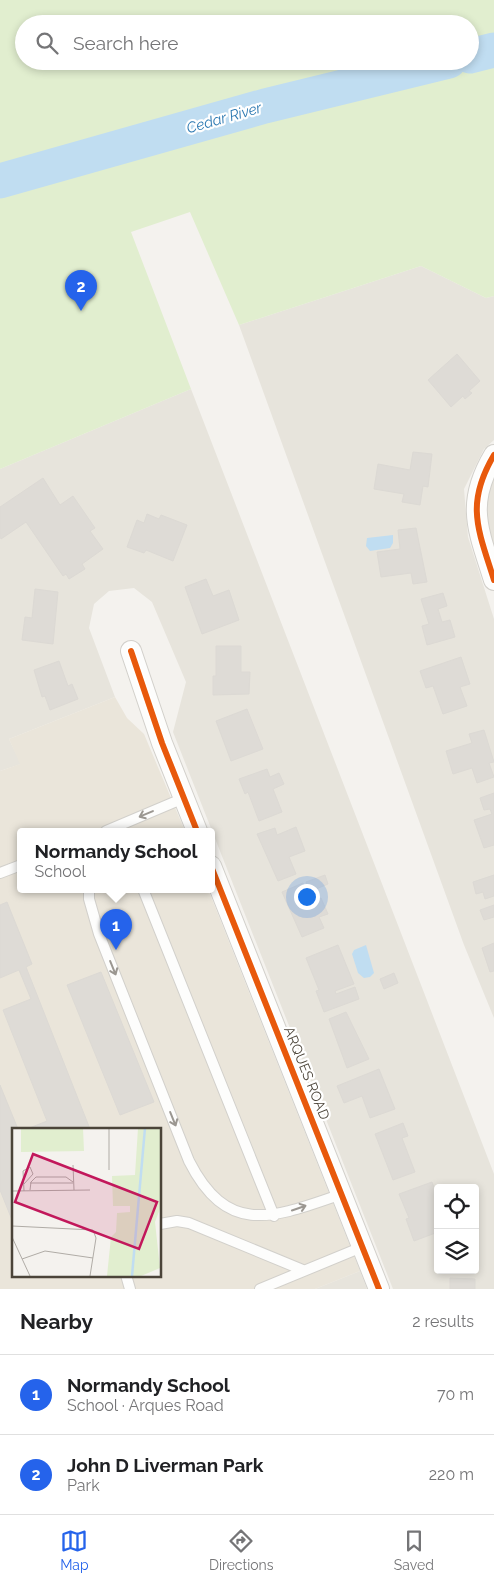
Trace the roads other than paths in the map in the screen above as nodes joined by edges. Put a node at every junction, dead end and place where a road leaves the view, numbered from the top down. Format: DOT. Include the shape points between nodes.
graph roads {
  1 [pos="489,463"];
  2 [pos="494,580"];
  3 [pos="131,651"];
  4 [pos="184,798"];
  5 [pos="116,828"];
  6 [pos="196,828"];
  7 [pos="17,866"];
  8 [pos="0,873"];
  9 [pos="215,876"];
  10 [pos="89,893"];
  11 [pos="145,893"];
  12 [pos="342,1194"];
  13 [pos="274,1216"];
  14 [pos="161,1224"];
  15 [pos="362,1247"];
  16 [pos="303,1270"];
  17 [pos="126,1276"];
  18 [pos="130,1289"];
  19 [pos="260,1289"];
  20 [pos="379,1289"];
  1 -- 2 [label="street" via="478,487 476,506 478,530"];
  3 -- 4 [label="street"];
  4 -- 5 [label="lane, one-way"];
  4 -- 6 [label="street"];
  7 -- 8 [label="lane"];
  9 -- 12 [label="street, ARQUES ROAD"];
  10 -- 13 [label="lane, one-way" via="99,934 200,1182 227,1207 244,1214"];
  11 -- 13 [label="lane"];
  13 -- 12 [label="lane, one-way"];
  12 -- 15 [label="street, ARQUES ROAD"];
  14 -- 16 [label="lane" via="189,1223"];
  15 -- 16 [label="lane"];
  15 -- 20 [label="street, ARQUES ROAD"];
  16 -- 19 [label="lane"];
  17 -- 18 [label="lane"];
}
